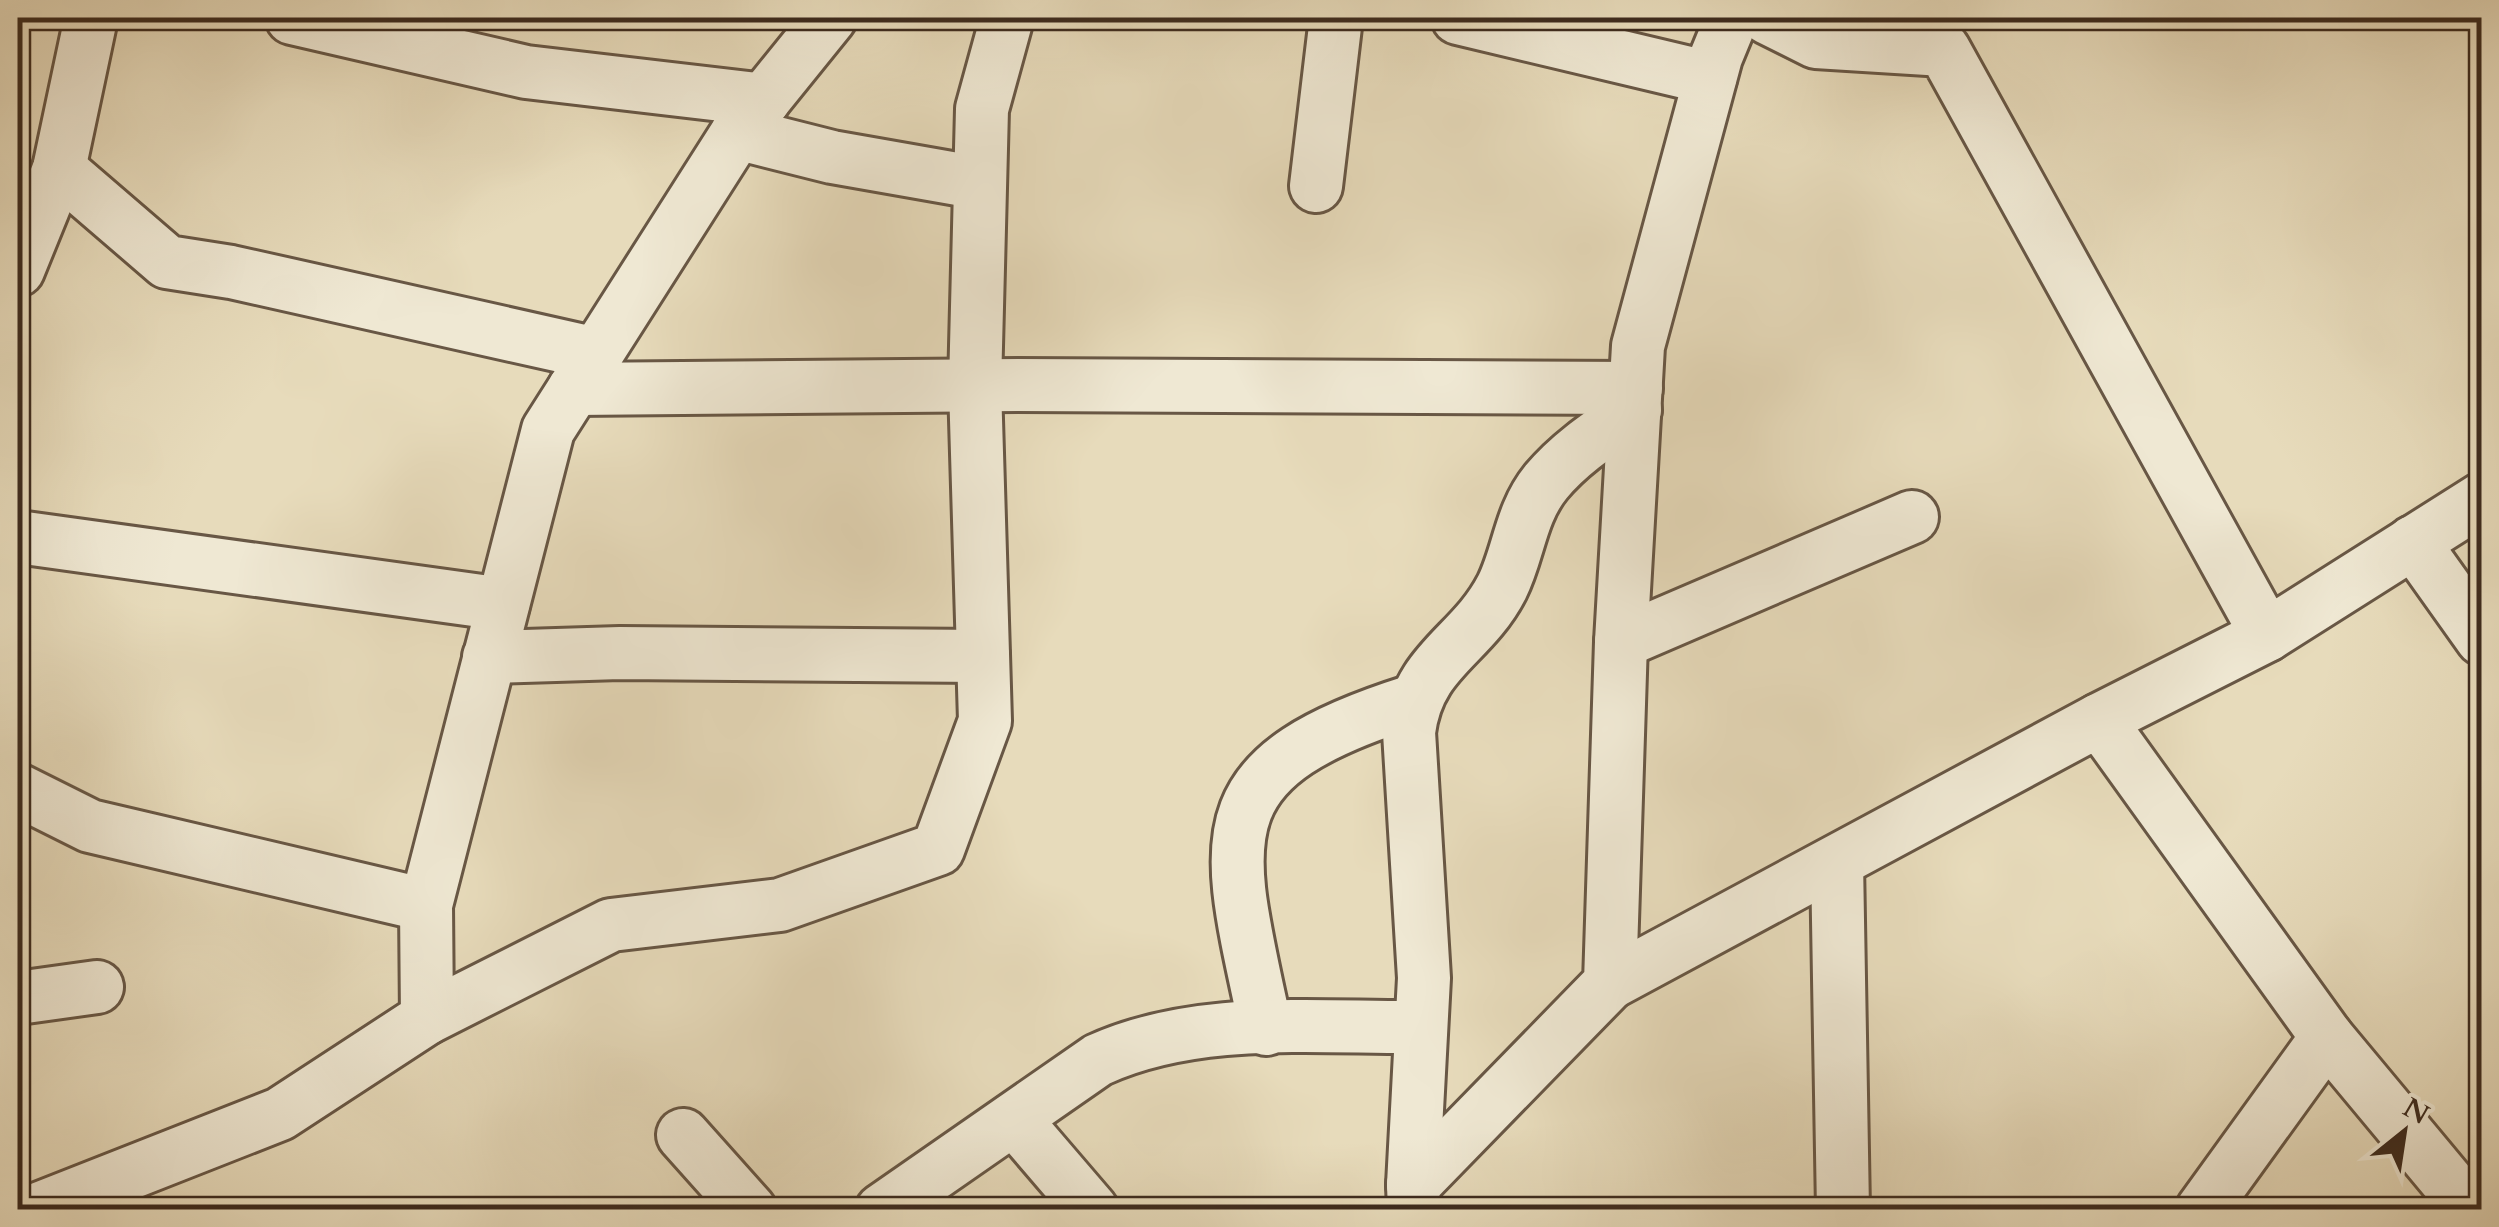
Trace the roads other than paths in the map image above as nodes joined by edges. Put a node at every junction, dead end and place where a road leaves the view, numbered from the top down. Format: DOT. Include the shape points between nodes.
graph roads {
  1 [pos="92,18"];
  2 [pos="830,18"];
  3 [pos="1007,18"];
  4 [pos="1336,18"];
  5 [pos="1458,18"];
  6 [pos="1732,18"];
  7 [pos="1768,18"];
  8 [pos="315,20"];
  9 [pos="1710,78"];
  10 [pos="750,116"];
  11 [pos="59,170"];
  12 [pos="980,182"];
  13 [pos="1316,186"];
  14 [pos="18,270"];
  15 [pos="585,371"];
  16 [pos="975,386"];
  17 [pos="1636,399"];
  18 [pos="2482,499"];
  19 [pos="1912,517"];
  20 [pos="18,537"];
  21 [pos="2413,542"];
  22 [pos="504,604"];
  23 [pos="2268,635"];
  24 [pos="2482,639"];
  25 [pos="1622,642"];
  26 [pos="983,656"];
  27 [pos="490,658"];
  28 [pos="1413,700"];
  29 [pos="2099,720"];
  30 [pos="18,790"];
  31 [pos="1837,862"];
  32 [pos="426,904"];
  33 [pos="1610,983"];
  34 [pos="96,987"];
  35 [pos="18,998"];
  36 [pos="428,1018"];
  37 [pos="1422,1027"];
  38 [pos="1266,1029"];
  39 [pos="2328,1037"];
  40 [pos="1014,1119"];
  41 [pos="683,1135"];
  42 [pos="1414,1197"];
  43 [pos="36,1210"];
  44 [pos="750,1210"];
  45 [pos="882,1210"];
  46 [pos="1092,1210"];
  47 [pos="1843,1210"];
  48 [pos="2202,1210"];
  49 [pos="2471,1210"];
  1 -- 11 [label="street"];
  2 -- 10 [label="street"];
  3 -- 12 [label="street" via="982,109"];
  4 -- 13 [label="street"];
  5 -- 9 [label="street"];
  6 -- 9 [label="street"];
  7 -- 23 [label="street" via="1816,42 1944,50"];
  8 -- 10 [label="street" via="526,72"];
  9 -- 17 [label="street" via="1638,346"];
  10 -- 12 [label="street" via="832,157"];
  10 -- 15 [label="street"];
  11 -- 14 [label="street"];
  11 -- 15 [label="street" via="167,262 231,272"];
  12 -- 16 [label="street"];
  15 -- 16 [label="street"];
  15 -- 22 [label="street" via="548,430"];
  16 -- 17 [label="street"];
  16 -- 26 [label="street"];
  17 -- 25 [label="street"];
  17 -- 28 [label="street" via="1544,485 1521,525 1502,586"];
  18 -- 21 [label="street"];
  19 -- 25 [label="street"];
  20 -- 22 [label="street"];
  21 -- 23 [label="street"];
  21 -- 24 [label="street"];
  22 -- 27 [label="street"];
  23 -- 29 [label="street"];
  25 -- 33 [label="street"];
  26 -- 27 [label="street"];
  26 -- 36 [label="street" via="985,721 938,849 780,905 611,925"];
  27 -- 32 [label="street"];
  28 -- 37 [label="street"];
  28 -- 38 [label="street" via="1348,721 1287,757 1246,805 1235,852"];
  29 -- 31 [label="street"];
  29 -- 39 [label="street"];
  30 -- 32 [label="street" via="90,826"];
  31 -- 33 [label="street"];
  31 -- 47 [label="street"];
  32 -- 36 [label="street"];
  33 -- 42 [label="street"];
  34 -- 35 [label="street"];
  36 -- 43 [label="street" via="280,1114"];
  37 -- 38 [label="street"];
  37 -- 42 [label="street"];
  38 -- 40 [label="street" via="1187,1034 1127,1047"];
  39 -- 48 [label="street"];
  39 -- 49 [label="street"];
  40 -- 45 [label="street"];
  40 -- 46 [label="street"];
  41 -- 44 [label="street"];
}
